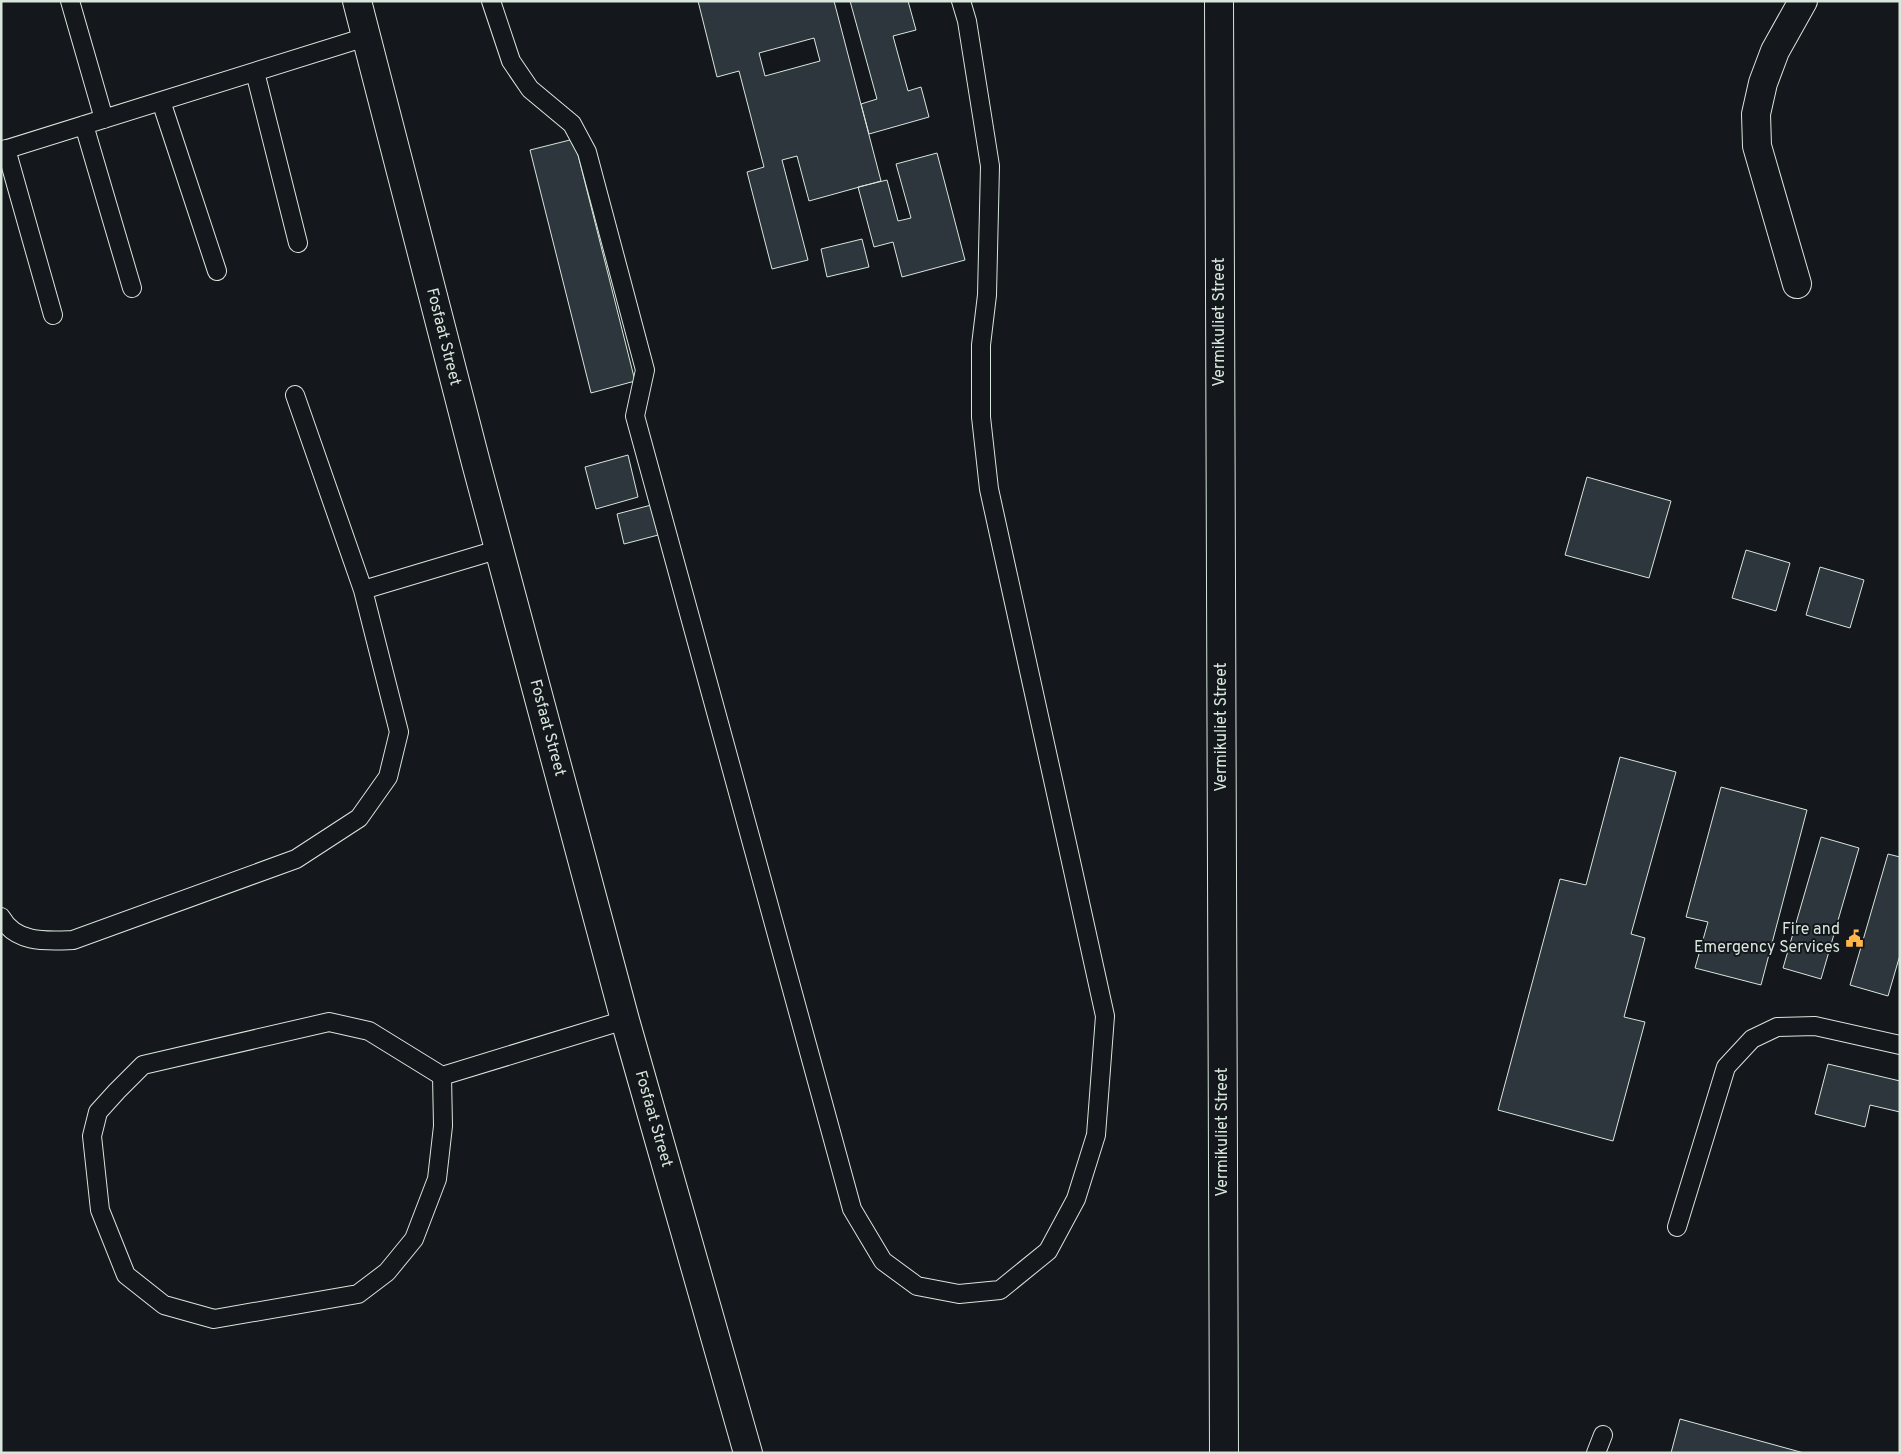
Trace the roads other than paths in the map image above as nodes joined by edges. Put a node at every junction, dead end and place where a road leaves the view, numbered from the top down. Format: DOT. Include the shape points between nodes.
graph roads {
  1 [pos="70,1"];
  2 [pos="357,1"];
  3 [pos="491,1"];
  4 [pos="961,1"];
  5 [pos="1219,1"];
  6 [pos="1803,1"];
  7 [pos="366,37"];
  8 [pos="255,72"];
  9 [pos="161,101"];
  10 [pos="104,119"];
  11 [pos="84,125"];
  12 [pos="4,150"];
  13 [pos="298,243"];
  14 [pos="217,271"];
  15 [pos="1797,284"];
  16 [pos="132,288"];
  17 [pos="53,315"];
  18 [pos="295,395"];
  19 [pos="500,549"];
  20 [pos="363,590"];
  21 [pos="1,917"];
  22 [pos="625,1020"];
  23 [pos="1900,1045"];
  24 [pos="442,1076"];
  25 [pos="1678,1227"];
  26 [pos="1603,1435"];
  27 [pos="748,1453"];
  28 [pos="1224,1453"];
  29 [pos="1596,1453"];
  1 -- 10 [label="lane"];
  2 -- 7 [label="street, Fosfaat Street"];
  3 -- 4 [label="lane" via="511,61 530,89 572,124 587,152 645,370 635,416 852,1209 884,1261 917,1286 959,1294 1000,1290 1048,1251 1076,1199 1096,1135 1105,1016 989,489 981,416 981,345 987,295 990,166"];
  5 -- 28 [label="street, Vermikuliet Street"];
  6 -- 15 [label="street" via="1775,50 1756,114 1758,146"];
  7 -- 8 [label="lane"];
  7 -- 19 [label="street, Fosfaat Street"];
  8 -- 9 [label="lane"];
  8 -- 13 [label="lane"];
  9 -- 10 [label="lane"];
  9 -- 14 [label="lane"];
  10 -- 11 [label="lane"];
  11 -- 12 [label="lane"];
  11 -- 16 [label="lane"];
  12 -- 17 [label="lane"];
  18 -- 20 [label="lane"];
  19 -- 20 [label="lane"];
  19 -- 22 [label="street, Fosfaat Street"];
  20 -- 21 [label="lane" via="399,732 388,777 359,818 296,859 73,940 47,942 22,937 6,926"];
  22 -- 24 [label="lane"];
  22 -- 27 [label="street, Fosfaat Street"];
  23 -- 25 [label="lane" via="1815,1026 1777,1028 1752,1039 1726,1067"];
  24 -- 24 [label="lane" via="443,1126 437,1180 414,1239 387,1272 358,1294 214,1319 164,1305 126,1275 100,1210 92,1136 98,1112 143,1065 329,1022 369,1031"];
  26 -- 29 [label="lane"];
}
